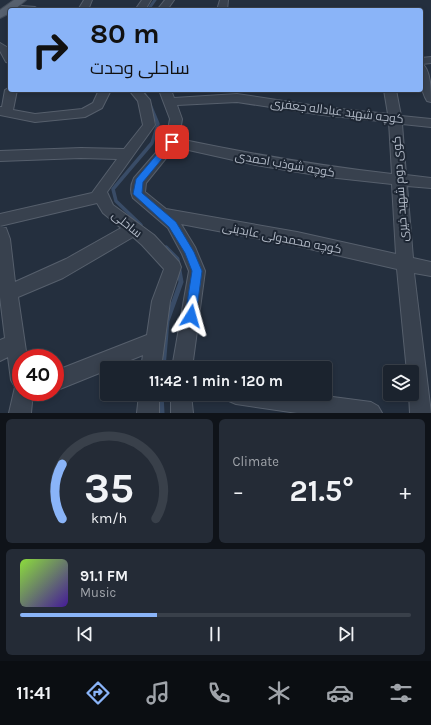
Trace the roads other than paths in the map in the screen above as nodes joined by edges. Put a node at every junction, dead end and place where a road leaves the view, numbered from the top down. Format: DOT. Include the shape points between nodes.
graph roads {
  1 [pos="20,0"];
  2 [pos="170,0"];
  3 [pos="10,8"];
  4 [pos="164,8"];
  5 [pos="0,45"];
  6 [pos="8,56"];
  7 [pos="423,73"];
  8 [pos="10,92"];
  9 [pos="104,92"];
  10 [pos="137,92"];
  11 [pos="390,92"];
  12 [pos="203,95"];
  13 [pos="168,96"];
  14 [pos="431,98"];
  15 [pos="3,112"];
  16 [pos="395,118"];
  17 [pos="431,123"];
  18 [pos="172,142"];
  19 [pos="127,154"];
  20 [pos="0,156"];
  21 [pos="400,179"];
  22 [pos="431,183"];
  23 [pos="102,196"];
  24 [pos="158,213"];
  25 [pos="0,220"];
  26 [pos="133,229"];
  27 [pos="0,233"];
  28 [pos="405,264"];
  29 [pos="431,269"];
  30 [pos="5,288"];
  31 [pos="154,341"];
  32 [pos="8,346"];
  33 [pos="12,359"];
  34 [pos="152,361"];
  35 [pos="183,361"];
  36 [pos="64,377"];
  37 [pos="149,401"];
  38 [pos="181,401"];
  39 [pos="286,401"];
  40 [pos="148,413"];
  41 [pos="182,413"];
  42 [pos="371,413"];
  43 [pos="421,413"];
  1 -- 3 [label="main road"];
  2 -- 4 [label="street"];
  5 -- 6 [label="street"];
  7 -- 14 [label="street"];
  8 -- 15 [label="street"];
  9 -- 15 [label="street" via="98,105 85,113 35,118"];
  10 -- 19 [label="street" via="144,100 149,125"];
  11 -- 16 [label="street, کوی دوم شهید خیری"];
  12 -- 13 [label="street, کوچه شهید عباداله جعفری"];
  12 -- 16 [label="street, کوچه شهید عباداله جعفری"];
  13 -- 18 [label="street" via="176,118"];
  16 -- 17 [label="street, کوچه شهید عباداله جعفری"];
  16 -- 21 [label="street, کوی دوم شهید خیری"];
  18 -- 21 [label="street, کوچه شوذب احمدی" via="263,162"];
  18 -- 24 [label="street" via="139,182 138,194"];
  19 -- 20 [label="street"];
  19 -- 23 [label="street" via="99,192"];
  21 -- 22 [label="street"];
  21 -- 28 [label="street, کوی دوم شهید خیری"];
  23 -- 25 [label="street"];
  23 -- 26 [label="street, ساحلی" via="108,208"];
  24 -- 28 [label="street, کوچه محمدولی عابدینی" via="297,239"];
  24 -- 35 [label="street" via="173,224 197,271"];
  26 -- 30 [label="street" via="27,286"];
  26 -- 31 [label="street, ساحلی" via="148,240 173,267 161,302"];
  27 -- 30 [label="street"];
  28 -- 29 [label="street, کوچه محمدولی عابدینی"];
  28 -- 43 [label="street, کوی دوم شهید خیری"];
  30 -- 32 [label="street"];
  31 -- 34 [label="street, ساحلی"];
  31 -- 36 [label="street"];
  32 -- 33 [label="street"];
  37 -- 40 [label="street"];
  38 -- 41 [label="street"];
  39 -- 42 [label="street"];
}
